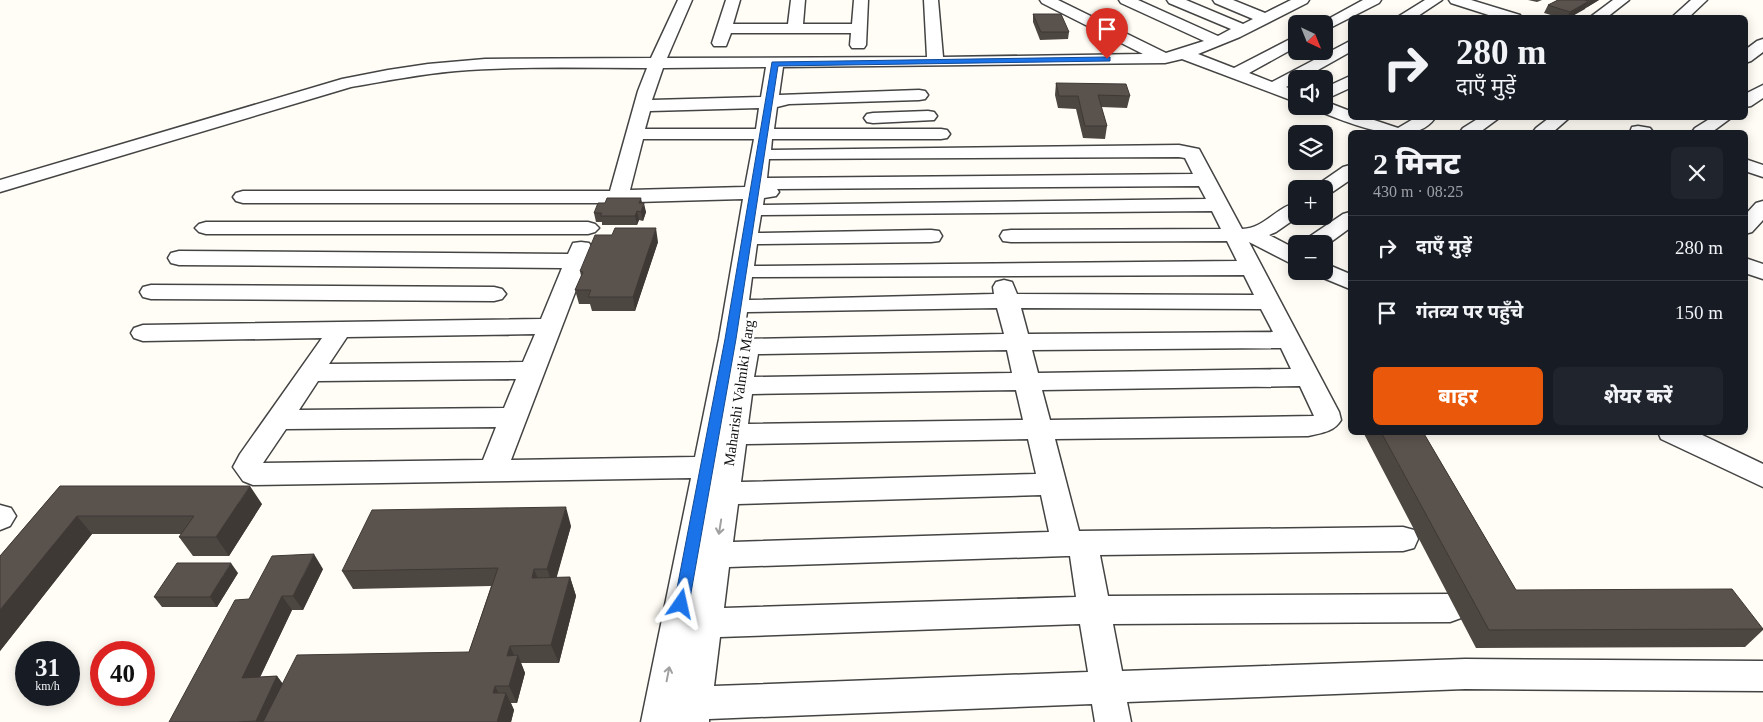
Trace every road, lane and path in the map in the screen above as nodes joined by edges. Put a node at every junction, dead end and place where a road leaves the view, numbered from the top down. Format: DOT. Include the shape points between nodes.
graph roads {
  1 [pos="685,0"];
  2 [pos="733,0"];
  3 [pos="798,0"];
  4 [pos="861,0"];
  5 [pos="932,0"];
  6 [pos="1047,0"];
  7 [pos="1126,0"];
  8 [pos="1174,0"];
  9 [pos="1220,0"];
  10 [pos="1301,0"];
  11 [pos="1374,0"];
  12 [pos="1435,0"];
  13 [pos="1456,0"];
  14 [pos="1474,0"];
  15 [pos="1622,0"];
  16 [pos="1700,0"];
  17 [pos="1266,11"];
  18 [pos="1408,15"];
  19 [pos="1505,15"];
  20 [pos="1522,15"];
  21 [pos="1600,15"];
  22 [pos="1682,15"];
  23 [pos="1333,22"];
  24 [pos="859,28"];
  25 [pos="724,29"];
  26 [pos="795,29"];
  27 [pos="1243,29"];
  28 [pos="1217,41"];
  29 [pos="1763,44"];
  30 [pos="1288,45"];
  31 [pos="1348,47"];
  32 [pos="1184,54"];
  33 [pos="1748,56"];
  34 [pos="1165,58"];
  35 [pos="935,62"];
  36 [pos="657,63"];
  37 [pos="713,63"];
  38 [pos="857,63"];
  39 [pos="1235,74"];
  40 [pos="1348,82"];
  41 [pos="1758,84"];
  42 [pos="1273,88"];
  43 [pos="1333,90"];
  44 [pos="1288,94"];
  45 [pos="919,96"];
  46 [pos="1748,98"];
  47 [pos="776,106"];
  48 [pos="1333,110"];
  49 [pos="640,113"];
  50 [pos="928,116"];
  51 [pos="1348,116"];
  52 [pos="1359,120"];
  53 [pos="1423,120"];
  54 [pos="1487,120"];
  55 [pos="1557,120"];
  56 [pos="1719,120"];
  57 [pos="1386,130"];
  58 [pos="1407,130"];
  59 [pos="1472,130"];
  60 [pos="1545,130"];
  61 [pos="1704,130"];
  62 [pos="941,134"];
  63 [pos="989,153"];
  64 [pos="1748,166"];
  65 [pos="1763,171"];
  66 [pos="1348,172"];
  67 [pos="1207,180"];
  68 [pos="996,181"];
  69 [pos="1333,183"];
  70 [pos="0,186"];
  71 [pos="765,194"];
  72 [pos="610,196"];
  73 [pos="243,197"];
  74 [pos="316,197"];
  75 [pos="1220,205"];
  76 [pos="1763,207"];
  77 [pos="1004,208"];
  78 [pos="927,209"];
  79 [pos="1288,214"];
  80 [pos="1348,219"];
  81 [pos="1748,224"];
  82 [pos="206,228"];
  83 [pos="289,228"];
  84 [pos="588,228"];
  85 [pos="1243,235"];
  86 [pos="1326,235"];
  87 [pos="931,236"];
  88 [pos="1011,236"];
  89 [pos="762,239"];
  90 [pos="1288,254"];
  91 [pos="179,258"];
  92 [pos="261,259"];
  93 [pos="512,261"];
  94 [pos="575,261"];
  95 [pos="1748,266"];
  96 [pos="1252,268"];
  97 [pos="941,270"];
  98 [pos="1010,270"];
  99 [pos="757,272"];
  100 [pos="1763,272"];
  101 [pos="1333,274"];
  102 [pos="1348,281"];
  103 [pos="151,292"];
  104 [pos="232,293"];
  105 [pos="494,294"];
  106 [pos="1008,301"];
  107 [pos="1270,302"];
  108 [pos="752,306"];
  109 [pos="550,326"];
  110 [pos="477,327"];
  111 [pos="340,330"];
  112 [pos="197,332"];
  113 [pos="143,333"];
  114 [pos="1289,340"];
  115 [pos="1018,342"];
  116 [pos="746,346"];
  117 [pos="532,370"];
  118 [pos="310,373"];
  119 [pos="1308,377"];
  120 [pos="1027,381"];
  121 [pos="740,386"];
  122 [pos="513,417"];
  123 [pos="278,420"];
  124 [pos="1039,429"];
  125 [pos="733,434"];
  126 [pos="1677,435"];
  127 [pos="493,469"];
  128 [pos="720,475"];
  129 [pos="1763,476"];
  130 [pos="1052,484"];
  131 [pos="1403,539"];
  132 [pos="1075,544"];
  133 [pos="715,555"];
  134 [pos="1450,608"];
  135 [pos="1094,610"];
  136 [pos="705,623"];
  137 [pos="1763,676"];
  138 [pos="1107,686"];
  139 [pos="692,713"];
  140 [pos="659,722"];
  141 [pos="1113,722"];
  1 -- 36 [label="street"];
  2 -- 25 [label="street"];
  3 -- 26 [label="street"];
  4 -- 24 [label="street"];
  5 -- 35 [label="street"];
  6 -- 34 [label="street"];
  7 -- 28 [label="street"];
  8 -- 27 [label="street"];
  9 -- 17 [label="street"];
  10 -- 17 [label="street" via="1283,9"];
  11 -- 23 [label="street"];
  12 -- 18 [label="street"];
  13 -- 19 [label="street"];
  14 -- 20 [label="street"];
  15 -- 21 [label="street"];
  16 -- 22 [label="street"];
  17 -- 27 [label="street"];
  24 -- 26 [label="street"];
  24 -- 38 [label="street"];
  25 -- 26 [label="street"];
  25 -- 37 [label="street"];
  27 -- 28 [label="street"];
  28 -- 32 [label="street"];
  29 -- 33 [label="street"];
  30 -- 39 [label="street"];
  31 -- 42 [label="street"];
  32 -- 34 [label="street"];
  32 -- 39 [label="street"];
  34 -- 35 [label="street"];
  35 -- 38 [label="street"];
  36 -- 37 [label="street"];
  36 -- 49 [label="street"];
  36 -- 70 [label="street" via="490,64 428,69 348,83"];
  37 -- 47 [label="street"];
  38 -- 47 [label="street"];
  39 -- 42 [label="street"];
  40 -- 43 [label="street"];
  41 -- 46 [label="street"];
  42 -- 44 [label="street"];
  45 -- 47 [label="street"];
  47 -- 49 [label="street"];
  47 -- 49 [label="street"];
  47 -- 50 [label="street"];
  47 -- 62 [label="street"];
  47 -- 63 [label="street"];
  47 -- 71 [label="street, Maharishi Valmiki Marg"];
  48 -- 51 [label="street"];
  49 -- 72 [label="street"];
  52 -- 57 [label="street"];
  53 -- 58 [label="street"];
  54 -- 59 [label="street"];
  55 -- 60 [label="street"];
  56 -- 61 [label="street"];
  63 -- 67 [label="street" via="1186,151 1195,157"];
  63 -- 68 [label="street"];
  64 -- 65 [label="street"];
  66 -- 69 [label="street"];
  67 -- 68 [label="street"];
  67 -- 75 [label="street"];
  68 -- 71 [label="street"];
  68 -- 77 [label="street"];
  71 -- 72 [label="street"];
  71 -- 78 [label="street"];
  71 -- 89 [label="street, Maharishi Valmiki Marg"];
  71 -- 128 [label="street, Maharishi Valmiki Marg" via="731,339"];
  72 -- 74 [label="street"];
  72 -- 84 [label="street"];
  73 -- 74 [label="street"];
  74 -- 83 [label="street"];
  75 -- 77 [label="street"];
  75 -- 85 [label="street"];
  76 -- 81 [label="street"];
  77 -- 78 [label="street"];
  77 -- 88 [label="street"];
  78 -- 87 [label="street"];
  79 -- 85 [label="street" via="1268,228"];
  80 -- 86 [label="street"];
  82 -- 83 [label="street"];
  83 -- 84 [label="street"];
  83 -- 92 [label="street"];
  84 -- 94 [label="street"];
  85 -- 88 [label="street"];
  85 -- 90 [label="street"];
  85 -- 96 [label="street"];
  87 -- 89 [label="street"];
  87 -- 97 [label="street"];
  88 -- 98 [label="street"];
  89 -- 99 [label="street, Maharishi Valmiki Marg"];
  91 -- 92 [label="street"];
  92 -- 93 [label="street"];
  92 -- 104 [label="street"];
  93 -- 94 [label="street"];
  93 -- 105 [label="street"];
  94 -- 109 [label="street"];
  95 -- 100 [label="street"];
  96 -- 98 [label="street"];
  96 -- 107 [label="street"];
  97 -- 98 [label="street"];
  97 -- 99 [label="street"];
  98 -- 106 [label="street"];
  99 -- 108 [label="street, Maharishi Valmiki Marg"];
  101 -- 102 [label="street"];
  103 -- 104 [label="street"];
  104 -- 105 [label="street"];
  104 -- 112 [label="street"];
  105 -- 110 [label="street"];
  106 -- 107 [label="street"];
  106 -- 108 [label="street"];
  106 -- 115 [label="street"];
  107 -- 114 [label="street"];
  108 -- 116 [label="street, Maharishi Valmiki Marg"];
  109 -- 110 [label="street"];
  109 -- 117 [label="street"];
  110 -- 111 [label="street"];
  111 -- 112 [label="street"];
  111 -- 118 [label="street"];
  112 -- 113 [label="street"];
  114 -- 115 [label="street"];
  114 -- 119 [label="street"];
  115 -- 116 [label="street"];
  115 -- 120 [label="street"];
  116 -- 121 [label="street, Maharishi Valmiki Marg"];
  117 -- 118 [label="street"];
  117 -- 122 [label="street"];
  118 -- 123 [label="street"];
  119 -- 120 [label="street"];
  119 -- 124 [label="street" via="1326,412 1328,420 1321,424"];
  120 -- 121 [label="street"];
  120 -- 124 [label="street"];
  121 -- 125 [label="street, Maharishi Valmiki Marg"];
  122 -- 123 [label="street"];
  122 -- 127 [label="street"];
  123 -- 127 [label="street" via="250,461 248,467 253,474"];
  124 -- 125 [label="street"];
  124 -- 130 [label="street"];
  125 -- 128 [label="street, Maharishi Valmiki Marg"];
  126 -- 129 [label="street"];
  127 -- 128 [label="street"];
  128 -- 130 [label="street"];
  128 -- 133 [label="street, Maharishi Valmiki Marg, one-way"];
  140 -- 128 [label="street, Maharishi Valmiki Marg, one-way"];
  130 -- 132 [label="street"];
  131 -- 132 [label="street"];
  132 -- 133 [label="street"];
  132 -- 135 [label="street"];
  133 -- 136 [label="street, Maharishi Valmiki Marg"];
  134 -- 135 [label="street"];
  135 -- 136 [label="street"];
  135 -- 138 [label="street"];
  136 -- 139 [label="street, Maharishi Valmiki Marg"];
  137 -- 138 [label="street" via="1465,674"];
  138 -- 139 [label="street"];
  138 -- 141 [label="street"];
}
